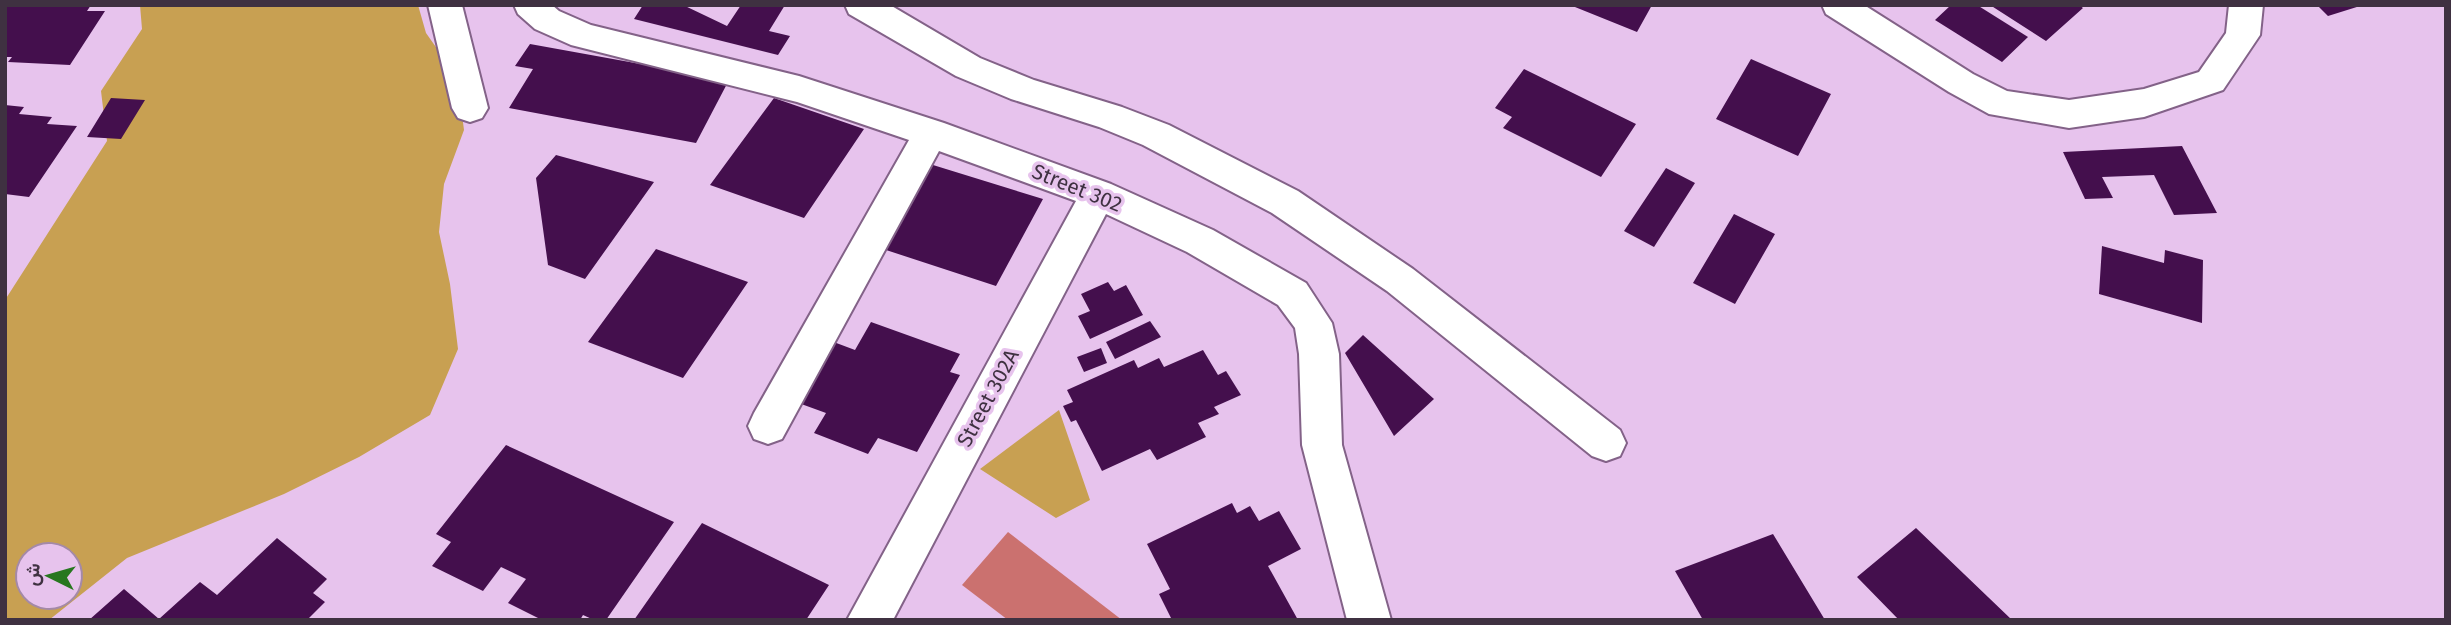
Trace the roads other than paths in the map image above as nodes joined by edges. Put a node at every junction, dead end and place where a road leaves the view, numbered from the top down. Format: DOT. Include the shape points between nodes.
graph roads {
  1 [pos="445,5"];
  2 [pos="530,5"];
  3 [pos="861,5"];
  4 [pos="1838,5"];
  5 [pos="2246,5"];
  6 [pos="470,108"];
  7 [pos="931,133"];
  8 [pos="1098,194"];
  9 [pos="768,426"];
  10 [pos="1606,443"];
  11 [pos="874,611"];
  12 [pos="1369,620"];
  1 -- 6 [label="street"];
  2 -- 7 [label="street, Street 302" via="547,20 583,36 799,89"];
  3 -- 10 [label="street" via="968,67 1156,135 1285,202 1400,280"];
  4 -- 5 [label="street" via="2001,104 2068,114 2144,103 2211,81 2243,35"];
  7 -- 8 [label="street, Street 302"];
  7 -- 9 [label="street"];
  8 -- 11 [label="street, Street 302A"];
  8 -- 12 [label="street, Street 302" via="1249,268 1292,295 1313,324 1319,354 1322,445"];
}
